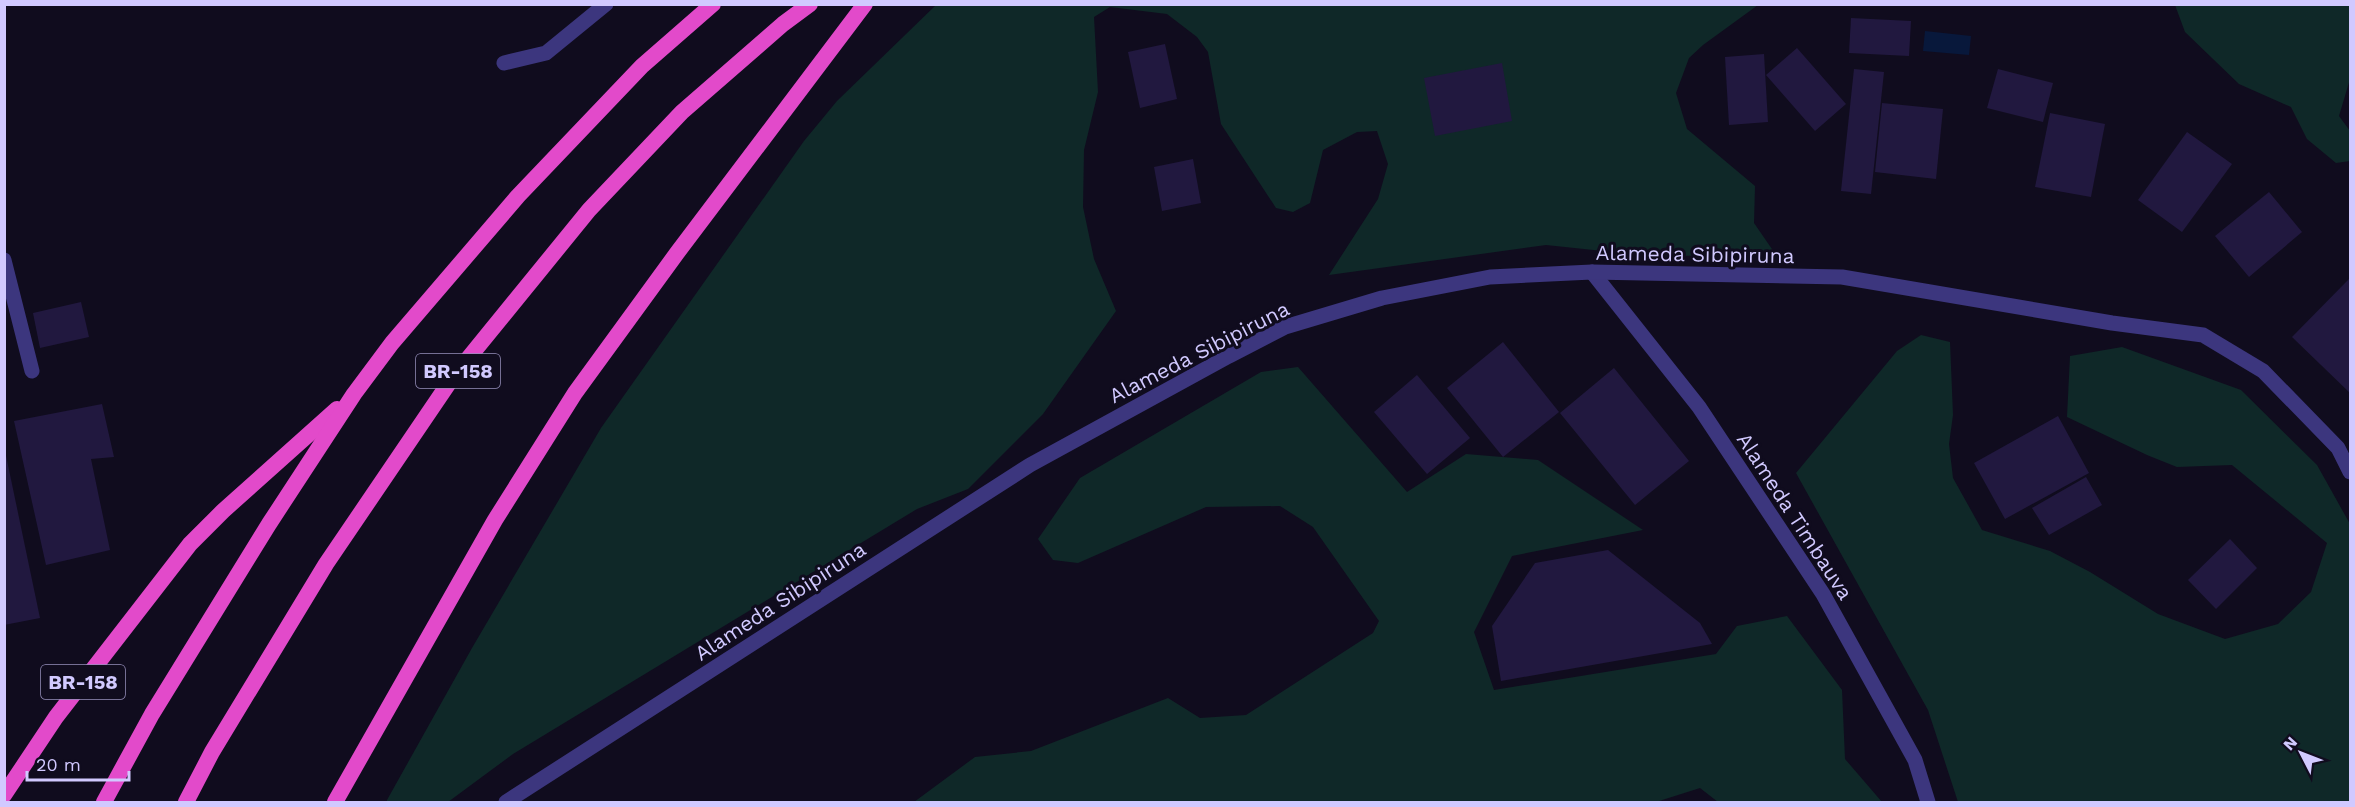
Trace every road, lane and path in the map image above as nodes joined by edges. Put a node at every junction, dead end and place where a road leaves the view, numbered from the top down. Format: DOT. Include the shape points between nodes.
graph roads {
  1 [pos="606,4"];
  2 [pos="713,4"];
  3 [pos="810,4"];
  4 [pos="865,4"];
  5 [pos="504,63"];
  6 [pos="4,260"];
  7 [pos="1592,272"];
  8 [pos="32,371"];
  9 [pos="354,394"];
  10 [pos="2350,472"];
  11 [pos="4,795"];
  12 [pos="340,799"];
  13 [pos="105,802"];
  14 [pos="186,802"];
  15 [pos="506,802"];
  16 [pos="1928,802"];
  1 -- 5 [label="street" via="546,53"];
  2 -- 9 [label="highway, BR-158" via="642,66 518,196 392,343"];
  3 -- 14 [label="highway, BR-158" via="682,112 589,210 453,377 326,564"];
  4 -- 12 [label="highway" via="575,393 495,520"];
  6 -- 8 [label="street"];
  7 -- 10 [label="street, Alameda Sibipiruna" via="1842,277 2203,335 2263,371 2338,448"];
  7 -- 15 [label="street, Alameda Sibipiruna" via="1490,277 1382,298 1285,327 1030,465"];
  7 -- 16 [label="street, Alameda Timbauva" via="1699,407 1823,594 1915,760"];
  9 -- 11 [label="highway, BR-158" via="190,544 56,717"];
  9 -- 13 [label="highway, BR-158" via="152,714"];
}
